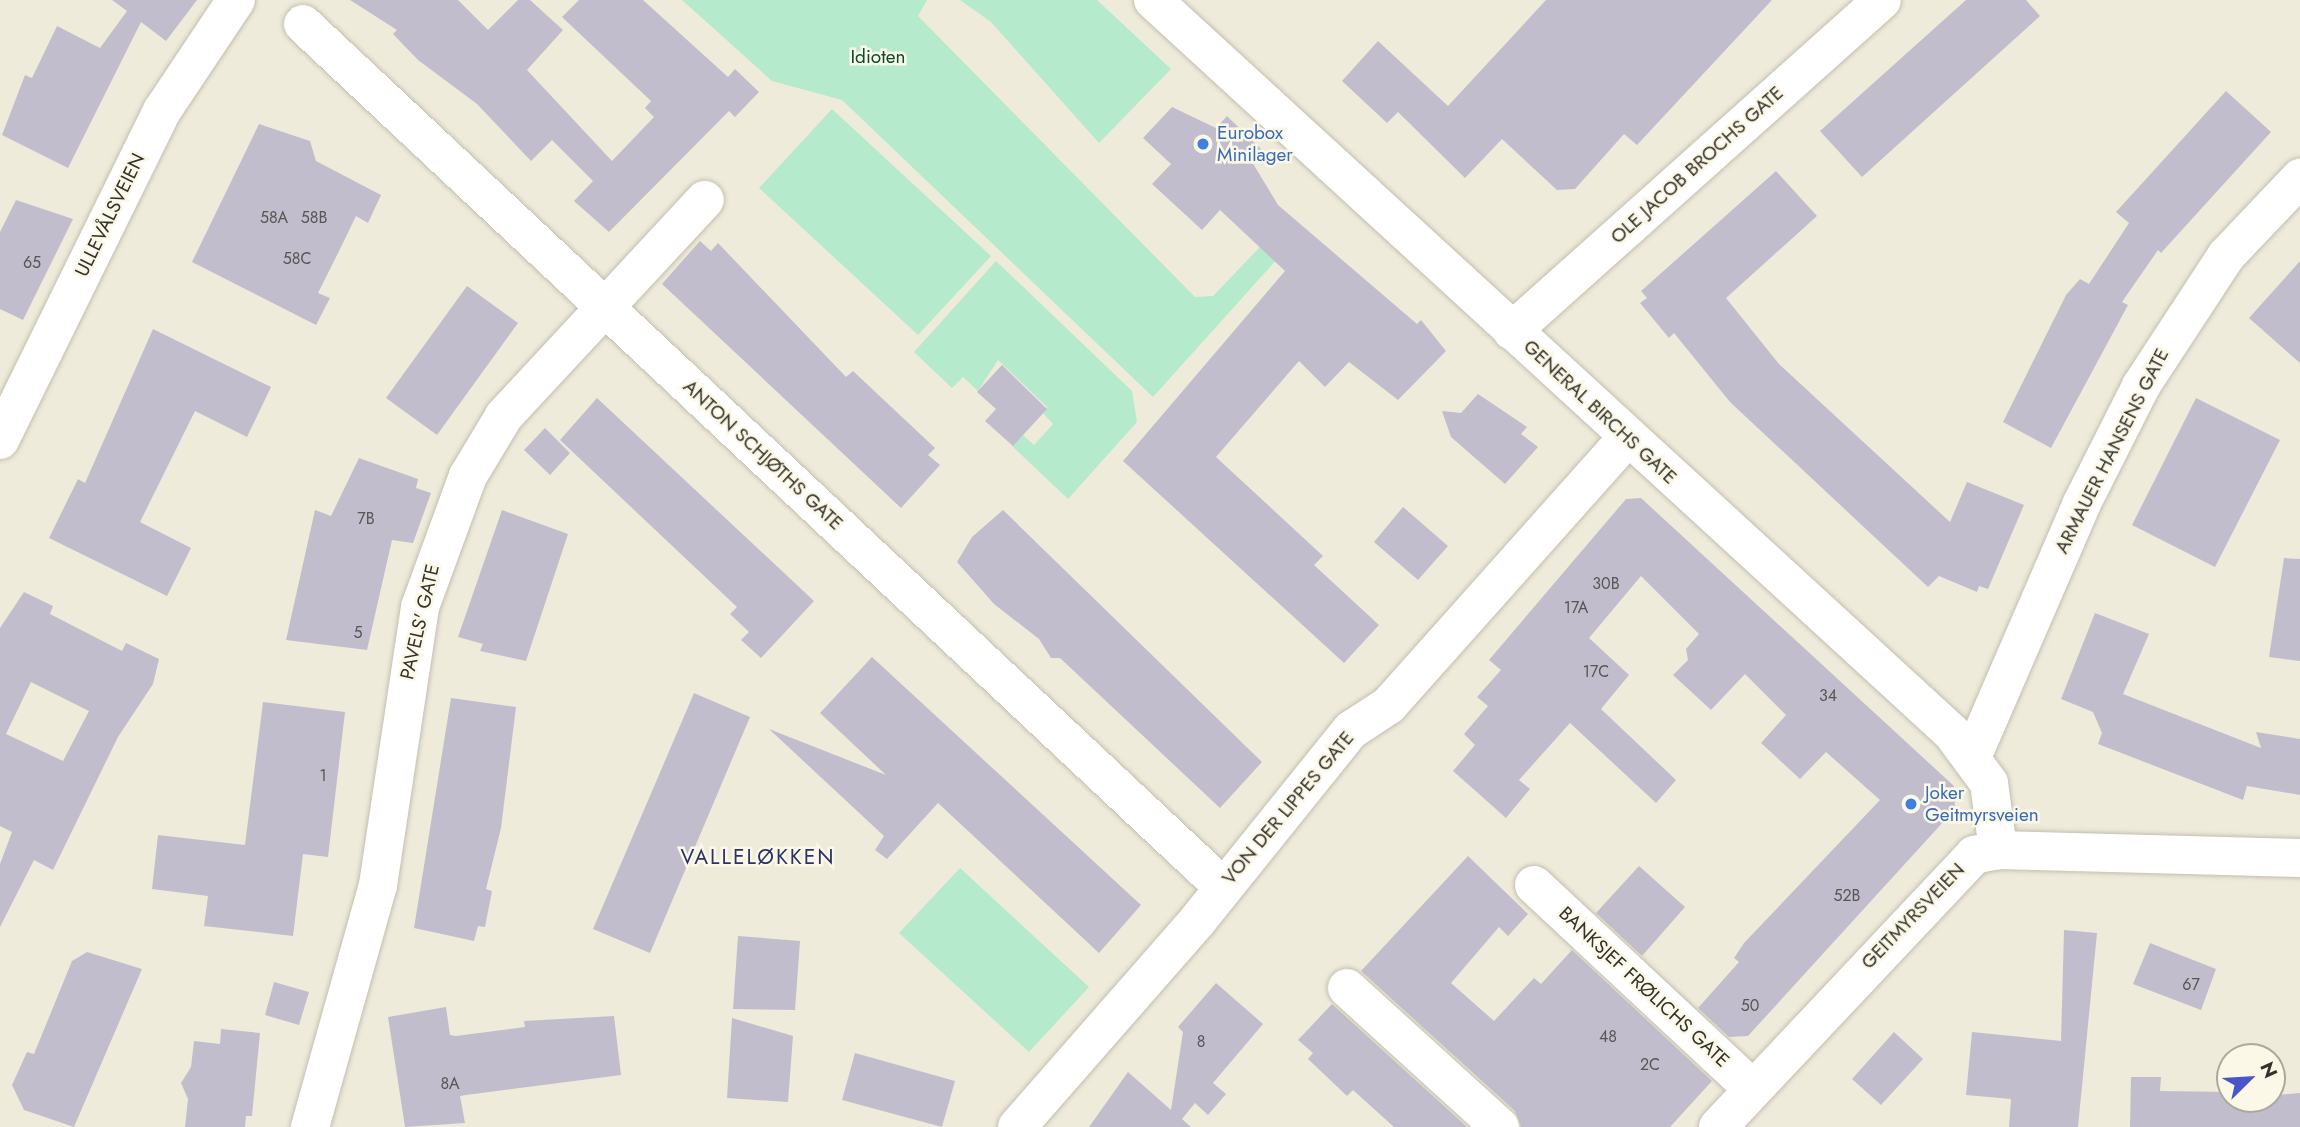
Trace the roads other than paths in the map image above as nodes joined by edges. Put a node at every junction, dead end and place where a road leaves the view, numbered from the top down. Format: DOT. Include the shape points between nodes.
graph roads {
  1 [pos="236,0"];
  2 [pos="1153,0"];
  3 [pos="1882,0"];
  4 [pos="303,24"];
  5 [pos="2300,178"];
  6 [pos="705,200"];
  7 [pos="603,305"];
  8 [pos="1513,331"];
  9 [pos="1627,438"];
  10 [pos="0,440"];
  11 [pos="1973,755"];
  12 [pos="1998,850"];
  13 [pos="2300,858"];
  14 [pos="1222,886"];
  15 [pos="1534,886"];
  16 [pos="1347,988"];
  17 [pos="1753,1088"];
  18 [pos="310,1127"];
  19 [pos="1017,1127"];
  20 [pos="1500,1127"];
  21 [pos="1718,1127"];
  1 -- 10 [label="street, ULLEVÅLSVEIEN" via="162,111"];
  2 -- 8 [label="street, GENERAL BIRCHS GATE"];
  3 -- 8 [label="street, OLE JACOB BROCHS GATE"];
  4 -- 7 [label="street, ANTON SCHJØTHS GATE"];
  5 -- 11 [label="street, ARMAUER HANSENS GATE" via="2226,256 2141,386 2082,503"];
  6 -- 7 [label="street, PAVELS' GATE"];
  7 -- 14 [label="street, ANTON SCHJØTHS GATE"];
  7 -- 18 [label="street, PAVELS' GATE" via="504,416 468,476 437,551 407,671 401,761 378,885"];
  8 -- 9 [label="street, GENERAL BIRCHS GATE"];
  9 -- 11 [label="street, GENERAL BIRCHS GATE"];
  9 -- 14 [label="street, VON DER LIPPES GATE" via="1389,705 1350,730"];
  11 -- 12 [label="street, GENERAL BIRCHS GATE" via="1992,793"];
  12 -- 13 [label="street, GEITMYRSVEIEN"];
  12 -- 17 [label="street, GEITMYRSVEIEN" via="1974,855 1952,872"];
  14 -- 19 [label="street, VON DER LIPPES GATE"];
  15 -- 17 [label="street, BANKSJEF FRØLICHS GATE"];
  16 -- 20 [label="street"];
  17 -- 21 [label="street, GEITMYRSVEIEN"];
}
